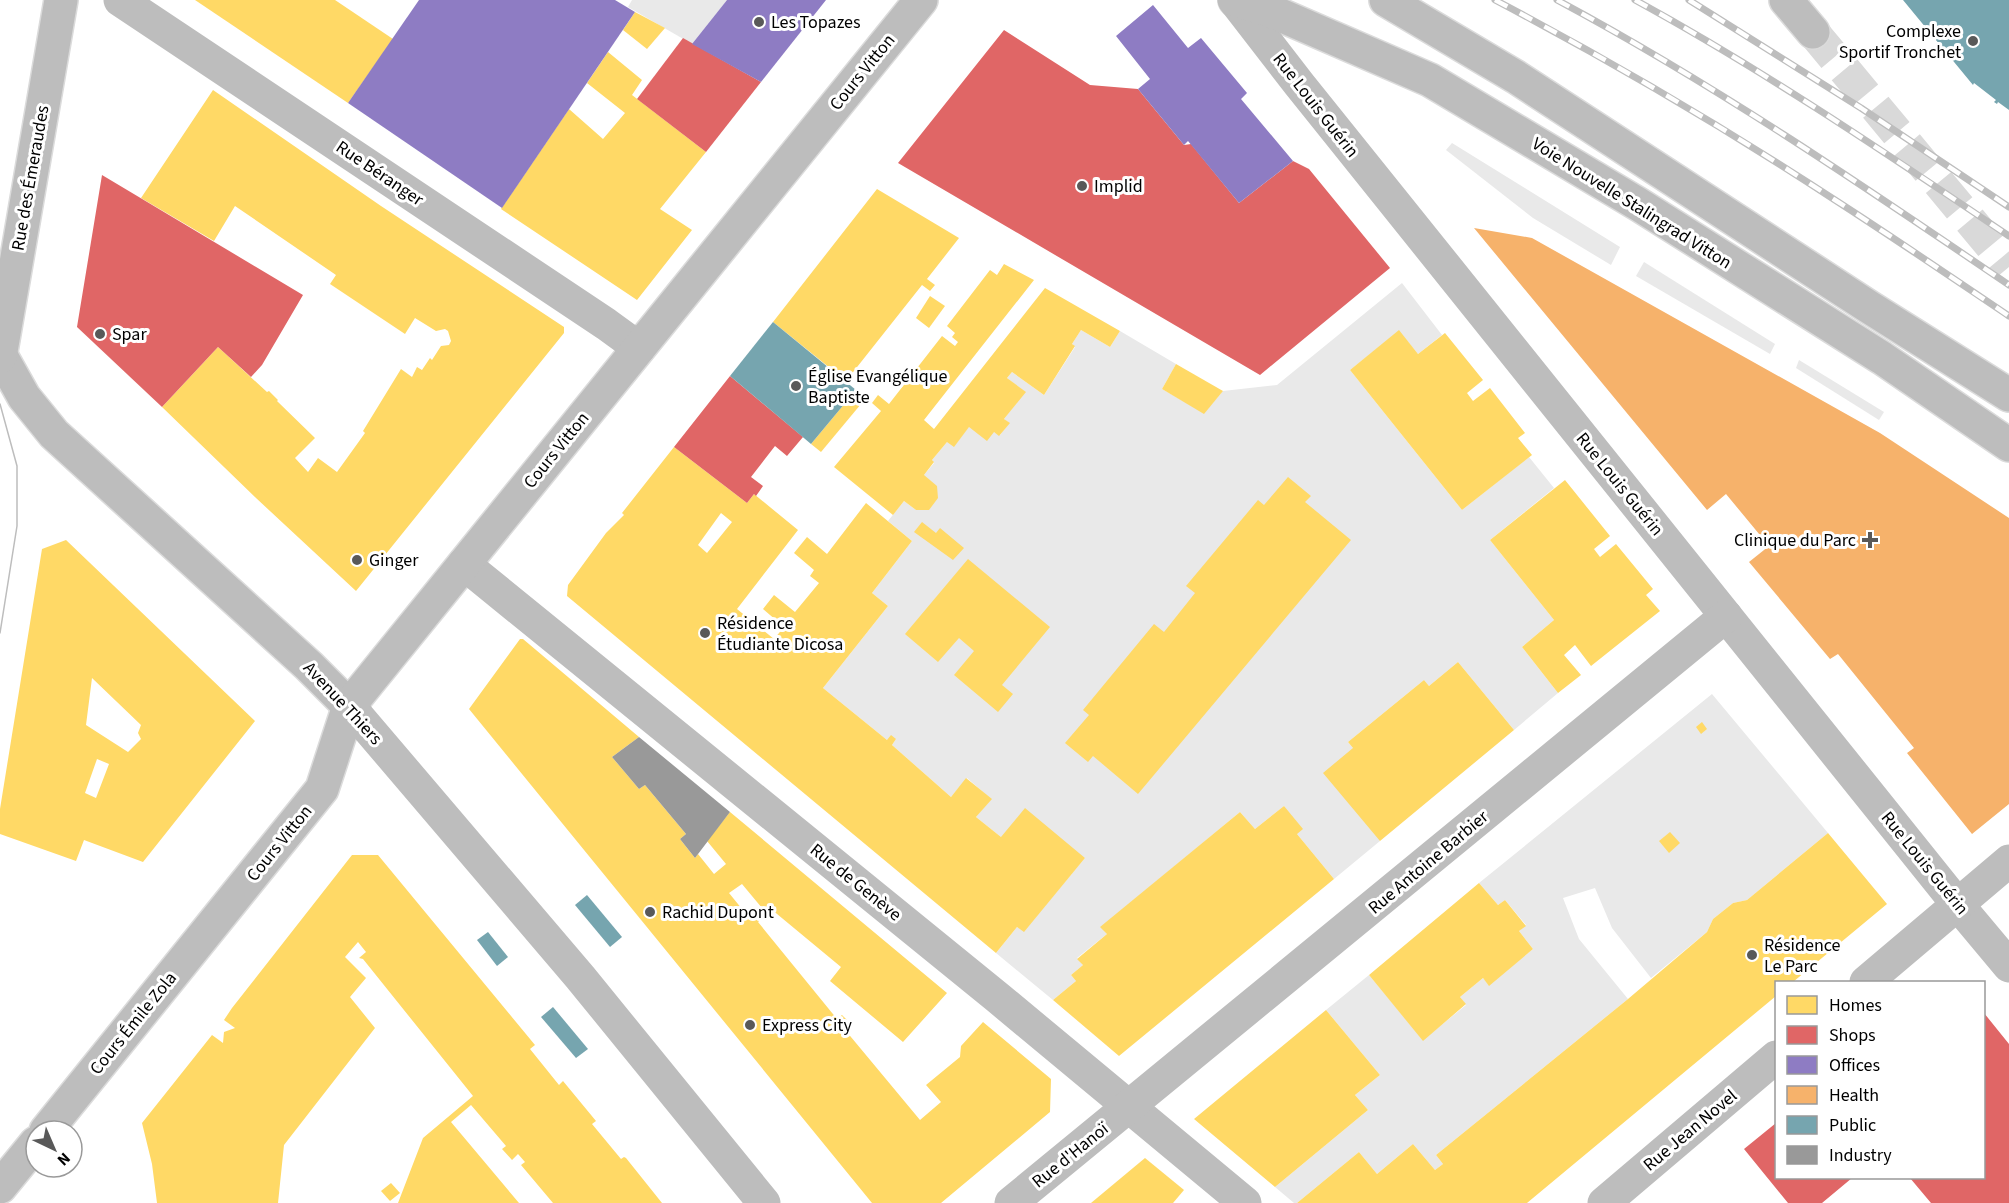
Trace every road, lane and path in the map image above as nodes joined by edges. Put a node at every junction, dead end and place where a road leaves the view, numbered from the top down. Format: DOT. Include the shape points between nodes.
graph roads {
  1 [pos="61,0"];
  2 [pos="120,0"];
  3 [pos="921,0"];
  4 [pos="1235,0"];
  5 [pos="1386,0"];
  6 [pos="1786,0"];
  7 [pos="1813,32"];
  8 [pos="639,348"];
  9 [pos="0,355"];
  10 [pos="2009,395"];
  11 [pos="2009,445"];
  12 [pos="464,564"];
  13 [pos="1726,616"];
  14 [pos="349,706"];
  15 [pos="2009,861"];
  16 [pos="1958,905"];
  17 [pos="221,916"];
  18 [pos="2009,966"];
  19 [pos="1867,981"];
  20 [pos="1775,1058"];
  21 [pos="1129,1107"];
  22 [pos="56,1119"];
  23 [pos="24,1158"];
  24 [pos="0,1187"];
  25 [pos="764,1203"];
  26 [pos="1011,1203"];
  27 [pos="1245,1203"];
  28 [pos="1604,1203"];
  1 -- 9 [label="street, Rue des Émeraudes"];
  2 -- 8 [label="street, Rue Béranger"];
  3 -- 8 [label="street, Cours Vitton"];
  4 -- 11 [label="street, Voie Nouvelle Stalingrad Vitton" via="1271,11 1430,80 1638,204 1882,358"];
  4 -- 13 [label="street, Rue Louis Guérin"];
  5 -- 10 [label="street" via="1516,77"];
  6 -- 7 [label="street"];
  8 -- 12 [label="street, Cours Vitton"];
  9 -- 14 [label="street, Avenue Thiers" via="24,397 54,434"];
  12 -- 14 [label="street, Cours Vitton"];
  12 -- 21 [label="street, Rue de Genève"];
  13 -- 16 [label="street, Rue Louis Guérin"];
  13 -- 21 [label="street, Rue Antoine Barbier"];
  14 -- 17 [label="street, Cours Vitton" via="322,789"];
  14 -- 25 [label="street, Avenue Thiers" via="580,977"];
  15 -- 16 [label="street"];
  16 -- 18 [label="street, Rue Louis Guérin"];
  16 -- 19 [label="street"];
  17 -- 22 [label="street, Cours Émile Zola"];
  20 -- 28 [label="street, Rue Jean Novel"];
  21 -- 26 [label="street, Rue d'Hanoï"];
  21 -- 27 [label="street, Rue de Genève"];
  23 -- 24 [label="street"];
}
